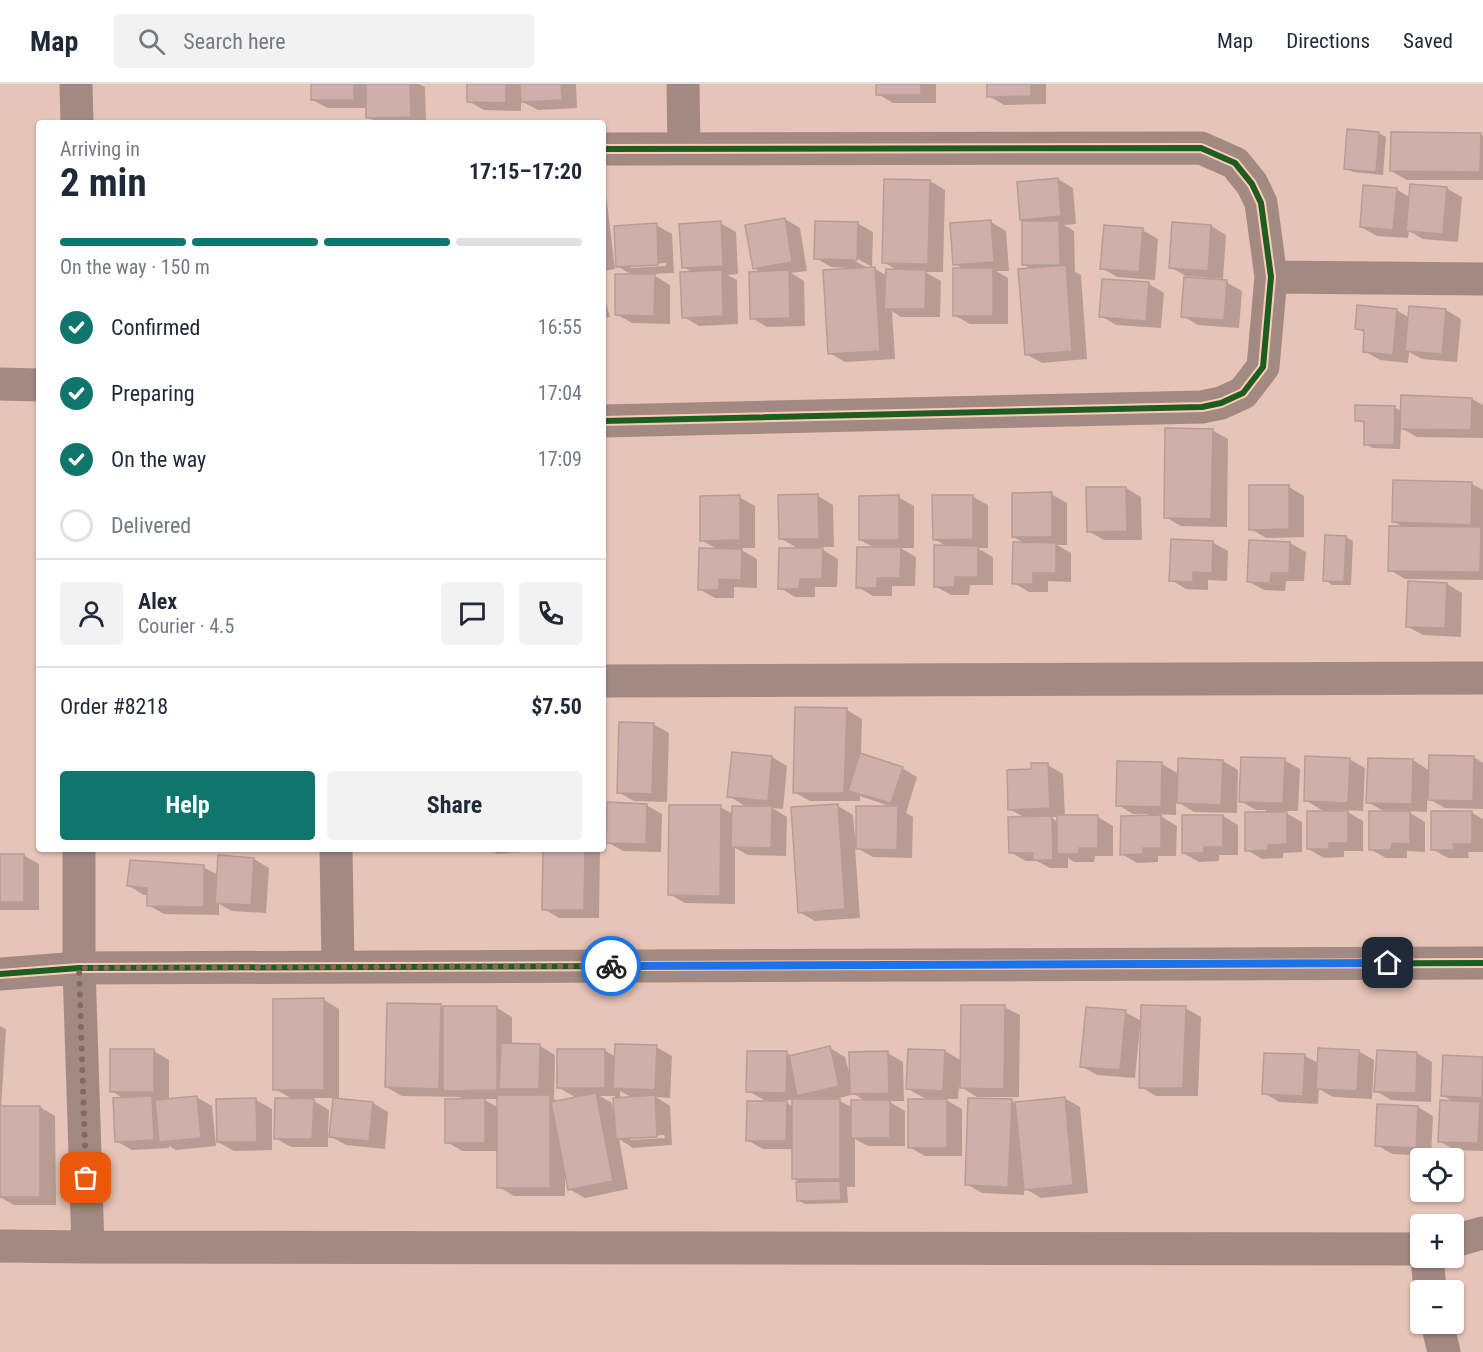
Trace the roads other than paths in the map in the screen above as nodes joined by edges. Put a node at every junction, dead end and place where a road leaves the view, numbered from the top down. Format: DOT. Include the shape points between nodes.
graph roads {
  1 [pos="76,84"];
  2 [pos="683,84"];
  3 [pos="76,120"];
  4 [pos="606,149"];
  5 [pos="684,149"];
  6 [pos="1271,277"];
  7 [pos="1483,279"];
  8 [pos="0,384"];
  9 [pos="36,385"];
  10 [pos="606,421"];
  11 [pos="1483,678"];
  12 [pos="606,681"];
  13 [pos="79,852"];
  14 [pos="336,852"];
  15 [pos="1483,963"];
  16 [pos="338,967"];
  17 [pos="79,968"];
  18 [pos="0,974"];
  19 [pos="1483,1233"];
  20 [pos="1464,1238"];
  21 [pos="0,1246"];
  22 [pos="88,1247"];
  23 [pos="1410,1249"];
  24 [pos="1440,1334"];
  25 [pos="1444,1352"];
  1 -- 3 [label="street"];
  2 -- 5 [label="street"];
  4 -- 5 [label="street"];
  5 -- 6 [label="street" via="1201,148 1235,163 1252,184 1261,203"];
  6 -- 7 [label="street"];
  6 -- 10 [label="street" via="1263,368 1243,393 1221,403 1202,407"];
  8 -- 9 [label="street"];
  11 -- 12 [label="street"];
  13 -- 17 [label="street"];
  14 -- 16 [label="street"];
  15 -- 16 [label="street"];
  16 -- 17 [label="street"];
  17 -- 18 [label="street"];
  17 -- 22 [label="street"];
  19 -- 20 [label="street"];
  21 -- 22 [label="street"];
  22 -- 23 [label="street"];
  24 -- 25 [label="street"];
}
